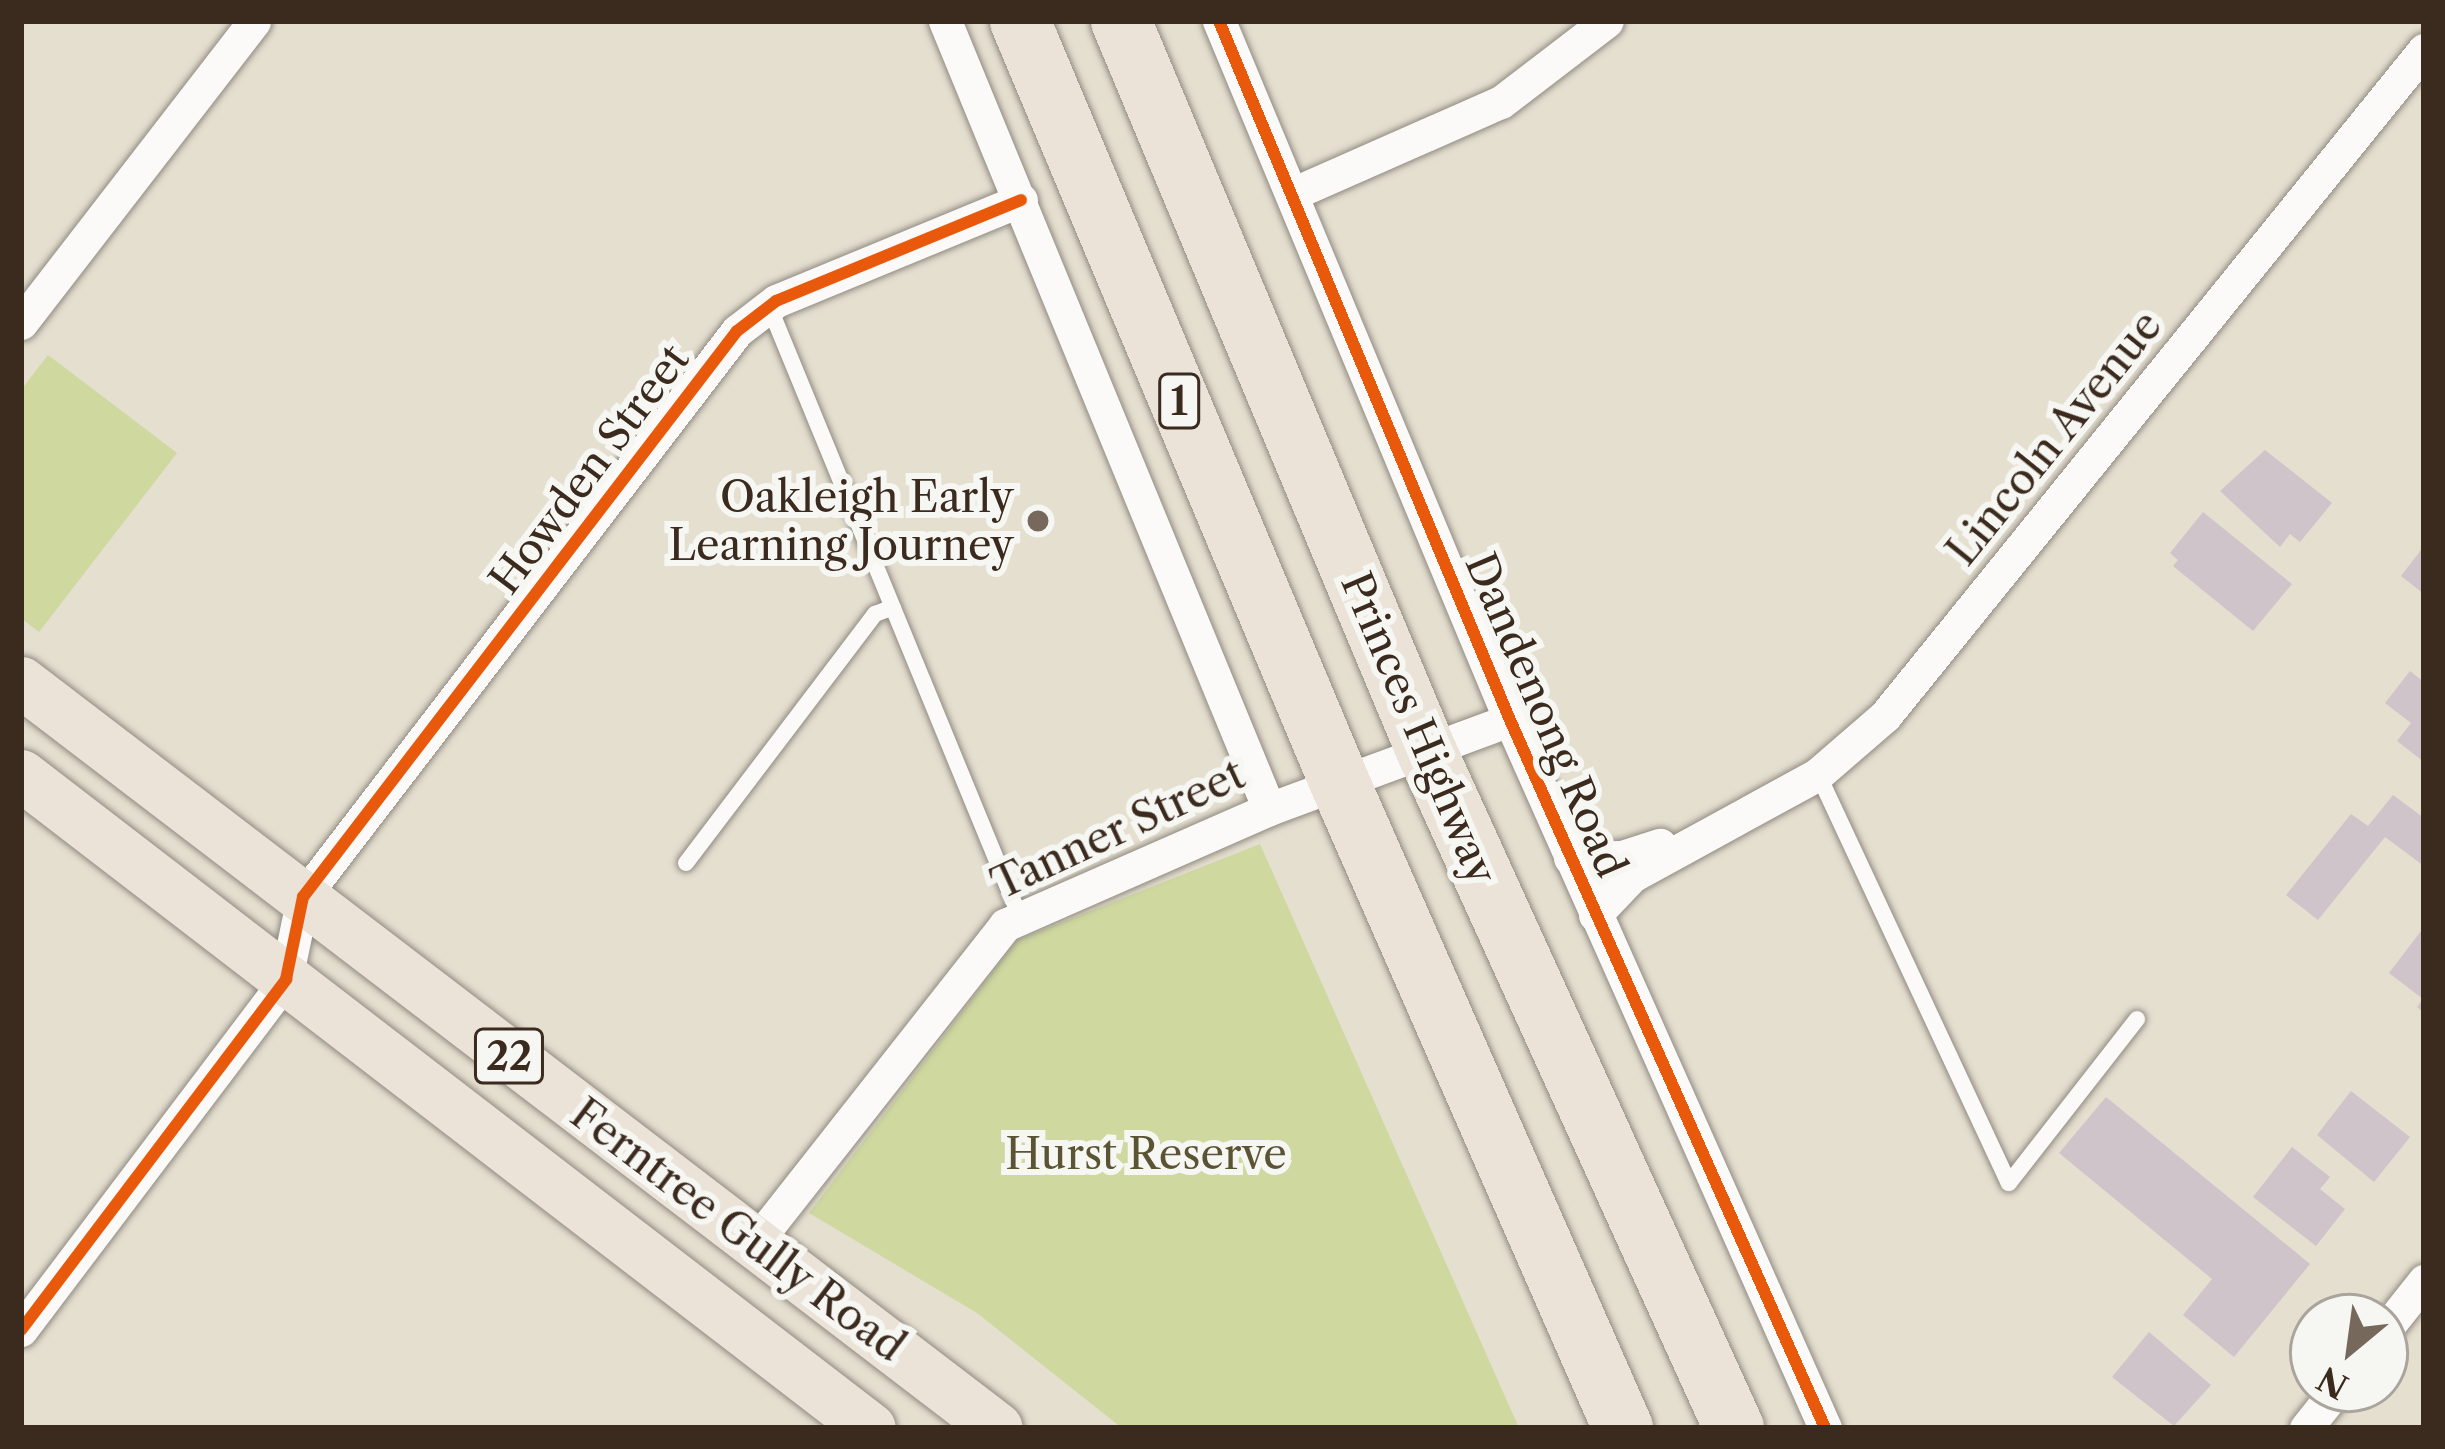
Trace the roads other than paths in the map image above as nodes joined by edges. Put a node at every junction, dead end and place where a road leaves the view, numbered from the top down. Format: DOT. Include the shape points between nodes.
graph roads {
  1 [pos="254,21"];
  2 [pos="945,21"];
  3 [pos="1020,21"];
  4 [pos="1121,21"];
  5 [pos="1220,21"];
  6 [pos="1607,21"];
  7 [pos="2424,50"];
  8 [pos="1292,194"];
  9 [pos="1021,200"];
  10 [pos="769,306"];
  11 [pos="21,323"];
  12 [pos="893,607"];
  13 [pos="21,682"];
  14 [pos="1510,720"];
  15 [pos="1426,750"];
  16 [pos="1818,774"];
  17 [pos="21,775"];
  18 [pos="1339,781"];
  19 [pos="1269,809"];
  20 [pos="1708,830"];
  21 [pos="1570,858"];
  22 [pos="686,862"];
  23 [pos="303,897"];
  24 [pos="1595,915"];
  25 [pos="1020,917"];
  26 [pos="286,979"];
  27 [pos="2138,1019"];
  28 [pos="755,1243"];
  29 [pos="21,1330"];
  30 [pos="869,1428"];
  31 [pos="997,1428"];
  32 [pos="1623,1428"];
  33 [pos="1733,1428"];
  34 [pos="1826,1428"];
  1 -- 11 [label="street"];
  2 -- 9 [label="street"];
  3 -- 18 [label="highway, 1"];
  4 -- 15 [label="highway, Princes Highway / 1"];
  5 -- 8 [label="street, Dandenong Road"];
  6 -- 8 [label="street" via="1501,102"];
  7 -- 16 [label="street, Lincoln Avenue" via="1903,696"];
  8 -- 14 [label="street, Dandenong Road"];
  9 -- 10 [label="street, Howden Street"];
  9 -- 19 [label="street"];
  10 -- 12 [label="lane"];
  10 -- 23 [label="street, Howden Street" via="736,331"];
  12 -- 22 [label="lane" via="875,614"];
  12 -- 25 [label="lane"];
  13 -- 23 [label="main road, Ferntree Gully Road / 22"];
  14 -- 15 [label="street, Tanner Street"];
  14 -- 21 [label="street, Dandenong Road"];
  15 -- 18 [label="street, Tanner Street"];
  15 -- 33 [label="highway, Princes Highway / 1"];
  16 -- 20 [label="street, Lincoln Avenue"];
  16 -- 27 [label="lane" via="2008,1183"];
  17 -- 26 [label="main road, Ferntree Gully Road / 22"];
  18 -- 19 [label="street, Tanner Street"];
  18 -- 32 [label="highway, 1"];
  19 -- 25 [label="street, Tanner Street"];
  20 -- 21 [label="street, Lincoln Avenue" via="1622,857"];
  20 -- 24 [label="street, Lincoln Avenue" via="1632,876"];
  21 -- 24 [label="street, Dandenong Road"];
  23 -- 26 [label="street"];
  23 -- 28 [label="main road, Ferntree Gully Road / 22"];
  24 -- 34 [label="street, Dandenong Road"];
  25 -- 28 [label="street, Tanner Street" via="980,949"];
  26 -- 29 [label="street"];
  26 -- 30 [label="main road, Ferntree Gully Road / 22"];
  28 -- 31 [label="main road, Ferntree Gully Road / 22"];
}
